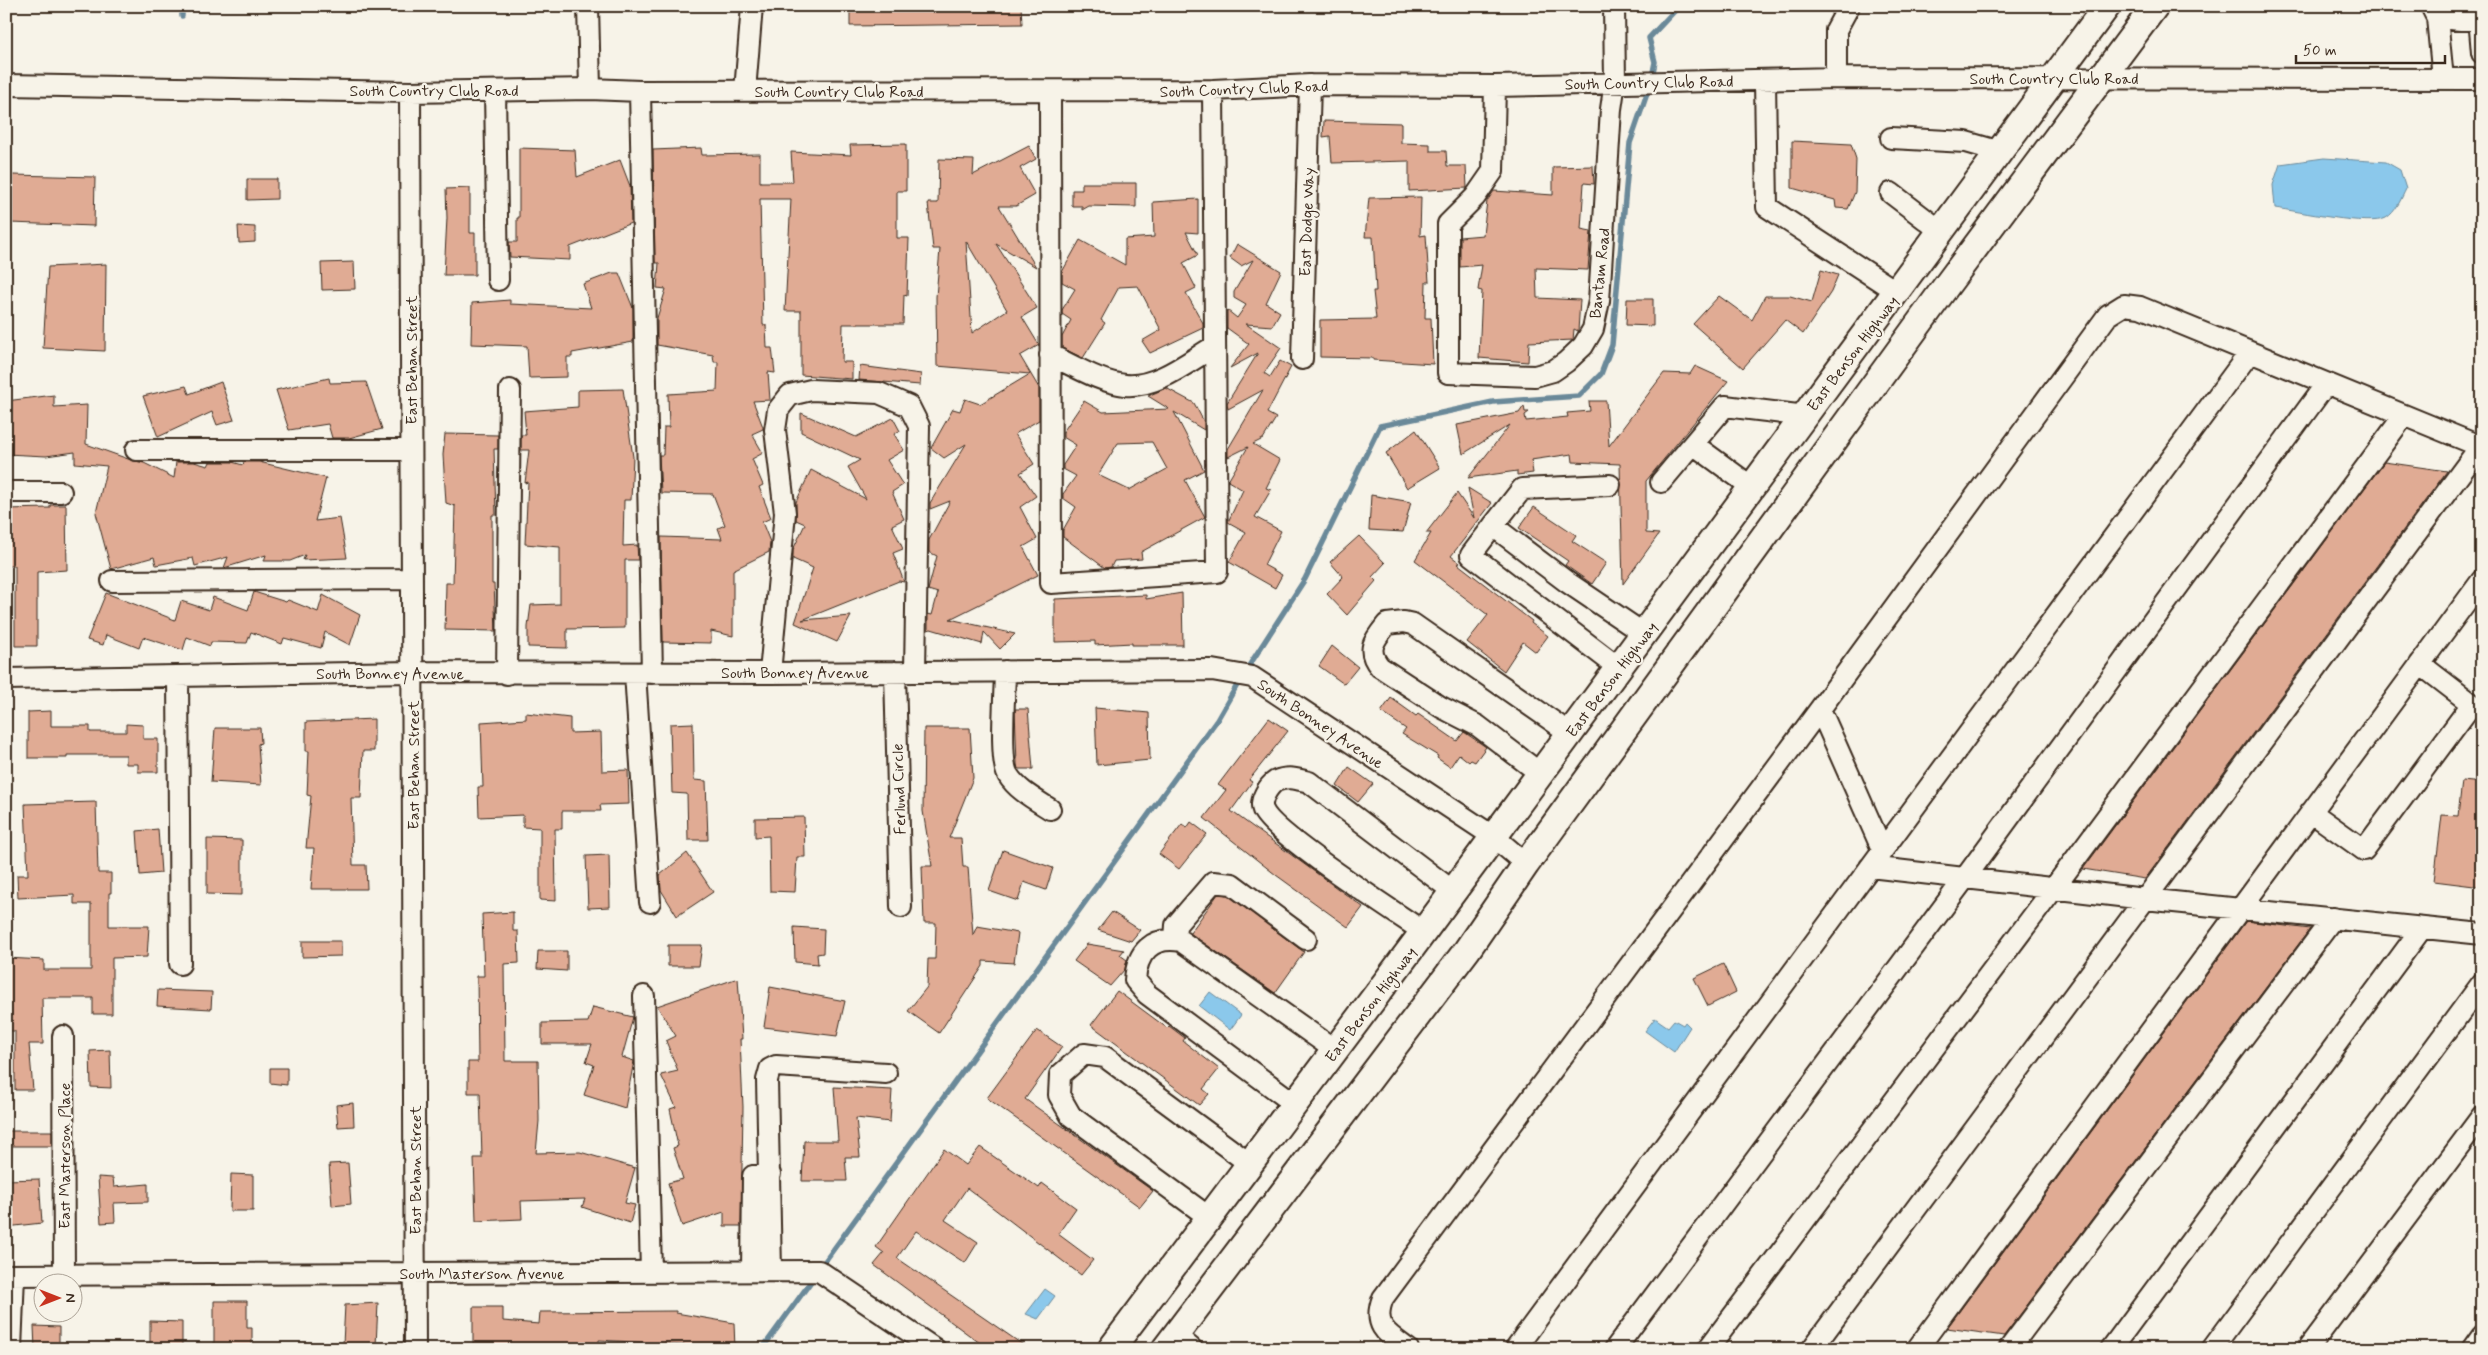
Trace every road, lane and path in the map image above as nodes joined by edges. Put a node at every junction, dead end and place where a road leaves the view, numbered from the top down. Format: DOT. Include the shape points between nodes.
graph roads {
  1 [pos="588,6"];
  2 [pos="752,6"];
  3 [pos="1614,6"];
  4 [pos="1849,6"];
  5 [pos="2107,6"];
  6 [pos="2155,6"];
  7 [pos="2434,12"];
  8 [pos="2480,18"];
  9 [pos="2482,52"];
  10 [pos="2104,77"];
  11 [pos="1836,78"];
  12 [pos="2055,79"];
  13 [pos="2443,79"];
  14 [pos="2482,79"];
  15 [pos="1765,81"];
  16 [pos="1615,82"];
  17 [pos="6,85"];
  18 [pos="1310,85"];
  19 [pos="1495,86"];
  20 [pos="590,89"];
  21 [pos="1213,90"];
  22 [pos="496,91"];
  23 [pos="410,92"];
  24 [pos="640,92"];
  25 [pos="745,92"];
  26 [pos="1050,92"];
  27 [pos="1891,138"];
  28 [pos="2001,152"];
  29 [pos="1891,192"];
  30 [pos="1942,232"];
  31 [pos="498,280"];
  32 [pos="1897,292"];
  33 [pos="1215,346"];
  34 [pos="2250,352"];
  35 [pos="1050,355"];
  36 [pos="1302,359"];
  37 [pos="2326,384"];
  38 [pos="510,390"];
  39 [pos="1806,416"];
  40 [pos="2404,417"];
  41 [pos="1693,444"];
  42 [pos="2481,447"];
  43 [pos="136,450"];
  44 [pos="411,450"];
  45 [pos="1661,482"];
  46 [pos="1610,485"];
  47 [pos="1753,488"];
  48 [pos="6,492"];
  49 [pos="62,492"];
  50 [pos="1493,526"];
  51 [pos="412,579"];
  52 [pos="2482,580"];
  53 [pos="112,581"];
  54 [pos="1644,634"];
  55 [pos="2420,664"];
  56 [pos="1619,668"];
  57 [pos="1005,671"];
  58 [pos="412,672"];
  59 [pos="894,672"];
  60 [pos="915,672"];
  61 [pos="643,673"];
  62 [pos="770,673"];
  63 [pos="507,674"];
  64 [pos="178,676"];
  65 [pos="6,680"];
  66 [pos="1820,709"];
  67 [pos="1571,734"];
  68 [pos="1541,774"];
  69 [pos="1050,810"];
  70 [pos="2311,812"];
  71 [pos="1494,837"];
  72 [pos="1882,849"];
  73 [pos="1526,864"];
  74 [pos="1870,866"];
  75 [pos="1964,878"];
  76 [pos="2054,888"];
  77 [pos="1454,892"];
  78 [pos="2146,899"];
  79 [pos="650,902"];
  80 [pos="902,907"];
  81 [pos="2240,908"];
  82 [pos="2333,918"];
  83 [pos="2422,928"];
  84 [pos="1424,932"];
  85 [pos="2482,934"];
  86 [pos="1306,939"];
  87 [pos="1175,940"];
  88 [pos="180,964"];
  89 [pos="2482,983"];
  90 [pos="644,996"];
  91 [pos="64,1036"];
  92 [pos="1336,1050"];
  93 [pos="886,1073"];
  94 [pos="1295,1104"];
  95 [pos="2482,1116"];
  96 [pos="1250,1164"];
  97 [pos="1210,1218"];
  98 [pos="761,1271"];
  99 [pos="64,1272"];
  100 [pos="651,1272"];
  101 [pos="415,1273"];
  102 [pos="10,1275"];
  103 [pos="32,1275"];
  104 [pos="82,1275"];
  105 [pos="2482,1335"];
  106 [pos="1177,1344"];
  107 [pos="11,1349"];
  108 [pos="415,1349"];
  109 [pos="935,1349"];
  110 [pos="1111,1349"];
  111 [pos="1408,1349"];
  112 [pos="1515,1349"];
  113 [pos="1615,1349"];
  114 [pos="1708,1349"];
  115 [pos="1812,1349"];
  116 [pos="1917,1349"];
  117 [pos="2009,1349"];
  118 [pos="2111,1349"];
  119 [pos="2212,1349"];
  120 [pos="2308,1349"];
  121 [pos="2472,1349"];
  1 -- 20 [label="street"];
  2 -- 25 [label="street"];
  3 -- 16 [label="street, Bantam Road"];
  4 -- 11 [label="street" via="1836,30"];
  5 -- 12 [label="main road, East Benson Highway"];
  6 -- 10 [label="main road"];
  7 -- 8 [label="street" via="2461,20"];
  7 -- 13 [label="street"];
  8 -- 9 [label="street"];
  10 -- 12 [label="street, South Country Club Road"];
  10 -- 13 [label="street, South Country Club Road"];
  10 -- 73 [label="main road" via="1935,302"];
  11 -- 12 [label="street, South Country Club Road"];
  11 -- 15 [label="street, South Country Club Road"];
  12 -- 28 [label="main road, East Benson Highway"];
  13 -- 14 [label="street, South Country Club Road"];
  15 -- 16 [label="street, South Country Club Road"];
  15 -- 32 [label="street" via="1767,207"];
  16 -- 19 [label="street, South Country Club Road"];
  16 -- 19 [label="street, Bantam Road" via="1599,301 1593,329 1575,354 1553,371 1534,376 1448,373 1448,224 1475,197 1493,171"];
  17 -- 23 [label="street, South Country Club Road"];
  18 -- 19 [label="street, South Country Club Road"];
  18 -- 21 [label="street, South Country Club Road"];
  18 -- 36 [label="street, East Dodge Way"];
  20 -- 22 [label="street, South Country Club Road"];
  20 -- 24 [label="street, South Country Club Road"];
  21 -- 26 [label="street, South Country Club Road"];
  21 -- 33 [label="street"];
  22 -- 23 [label="street, South Country Club Road"];
  22 -- 31 [label="street"];
  23 -- 44 [label="street, East Behan Street"];
  24 -- 25 [label="street, South Country Club Road"];
  24 -- 61 [label="street"];
  25 -- 26 [label="street, South Country Club Road"];
  26 -- 35 [label="street"];
  27 -- 28 [label="street" via="1966,142"];
  28 -- 30 [label="main road, East Benson Highway"];
  29 -- 30 [label="street"];
  30 -- 32 [label="main road, East Benson Highway"];
  32 -- 39 [label="main road, East Benson Highway"];
  33 -- 35 [label="street" via="1154,380 1125,385"];
  33 -- 35 [label="street" via="1217,572 1051,583"];
  34 -- 37 [label="street"];
  34 -- 66 [label="street" via="2140,307 2124,305 2108,315"];
  34 -- 72 [label="street"];
  37 -- 40 [label="street"];
  37 -- 75 [label="street"];
  38 -- 63 [label="street"];
  39 -- 41 [label="street" via="1725,406"];
  39 -- 47 [label="main road, East Benson Highway"];
  40 -- 42 [label="street"];
  40 -- 76 [label="street"];
  41 -- 45 [label="street"];
  41 -- 47 [label="street"];
  42 -- 78 [label="street"];
  43 -- 44 [label="street"];
  44 -- 51 [label="street, East Behan Street"];
  46 -- 50 [label="street" via="1522,489"];
  47 -- 54 [label="main road, East Benson Highway"];
  48 -- 49 [label="street"];
  50 -- 54 [label="street"];
  50 -- 56 [label="street" via="1471,555"];
  51 -- 53 [label="street"];
  51 -- 58 [label="street, East Behan Street"];
  52 -- 55 [label="street"];
  54 -- 56 [label="main road, East Benson Highway"];
  55 -- 70 [label="street"];
  55 -- 70 [label="street" via="2472,704 2364,850"];
  56 -- 67 [label="main road, East Benson Highway"];
  57 -- 60 [label="street, South Bonney Avenue"];
  57 -- 69 [label="street" via="1004,759 1008,775"];
  57 -- 71 [label="street, South Bonney Avenue" via="1212,670 1252,677"];
  58 -- 63 [label="street, South Bonney Avenue"];
  58 -- 64 [label="street, South Bonney Avenue"];
  58 -- 101 [label="street, East Behan Street"];
  59 -- 60 [label="street, South Bonney Avenue"];
  59 -- 62 [label="street, South Bonney Avenue"];
  59 -- 80 [label="street, Ferlund Circle"];
  60 -- 62 [label="street" via="919,426 909,406 888,396 811,390 790,396 778,410 775,430 785,513"];
  61 -- 62 [label="street, South Bonney Avenue"];
  61 -- 63 [label="street, South Bonney Avenue"];
  61 -- 79 [label="street"];
  64 -- 65 [label="street, South Bonney Avenue"];
  64 -- 88 [label="street"];
  66 -- 72 [label="street"];
  66 -- 111 [label="street" via="1383,1298 1378,1311 1380,1325"];
  67 -- 68 [label="main road, East Benson Highway"];
  67 -- 68 [label="street" via="1413,624 1387,624 1374,640 1371,648 1380,667 1441,707 1478,726"];
  68 -- 71 [label="main road, East Benson Highway"];
  70 -- 81 [label="street"];
  71 -- 73 [label="street, South Bonney Avenue"];
  71 -- 77 [label="main road, East Benson Highway"];
  72 -- 74 [label="street"];
  73 -- 106 [label="main road" via="1467,950"];
  74 -- 75 [label="street"];
  74 -- 112 [label="street"];
  75 -- 76 [label="street"];
  75 -- 113 [label="street"];
  76 -- 78 [label="street"];
  76 -- 114 [label="street"];
  77 -- 84 [label="main road, East Benson Highway"];
  77 -- 84 [label="street" via="1310,782 1285,778 1274,783 1263,796 1262,808 1268,820"];
  78 -- 81 [label="street"];
  78 -- 115 [label="street"];
  81 -- 82 [label="street"];
  81 -- 116 [label="street"];
  82 -- 83 [label="street"];
  82 -- 117 [label="street"];
  83 -- 85 [label="street"];
  83 -- 118 [label="street"];
  84 -- 92 [label="main road, East Benson Highway"];
  86 -- 87 [label="street" via="1232,884 1213,882 1176,925"];
  87 -- 92 [label="street" via="1181,941"];
  87 -- 94 [label="street" via="1160,942 1144,950 1136,964 1135,980 1147,994"];
  89 -- 119 [label="street"];
  90 -- 100 [label="street"];
  91 -- 99 [label="street, East Masterson Place"];
  92 -- 94 [label="main road, East Benson Highway"];
  93 -- 98 [label="street" via="776,1066 770,1070 767,1080 770,1174 753,1176"];
  94 -- 96 [label="main road, East Benson Highway"];
  95 -- 120 [label="street"];
  96 -- 97 [label="main road, East Benson Highway"];
  96 -- 97 [label="street" via="1106,1057 1084,1054 1060,1075 1059,1095 1071,1116"];
  97 -- 110 [label="main road, East Benson Highway"];
  98 -- 100 [label="street, South Masterson Avenue"];
  98 -- 109 [label="street, South Masterson Avenue" via="818,1271"];
  100 -- 101 [label="street, South Masterson Avenue"];
  101 -- 104 [label="street, South Masterson Avenue"];
  101 -- 108 [label="street, East Behan Street"];
  102 -- 103 [label="street, South Masterson Avenue"];
  102 -- 107 [label="street"];
  105 -- 121 [label="street"];
}
